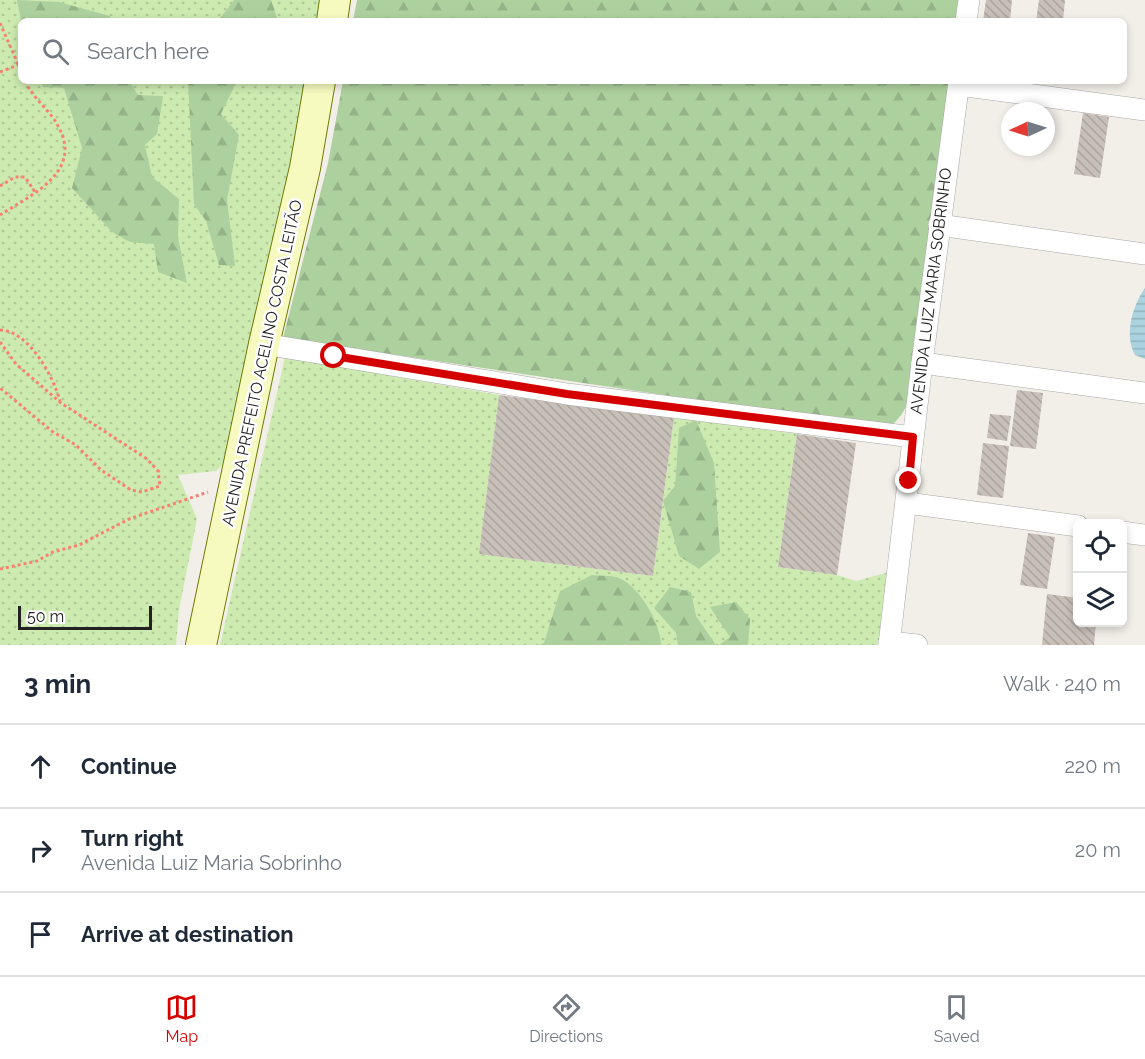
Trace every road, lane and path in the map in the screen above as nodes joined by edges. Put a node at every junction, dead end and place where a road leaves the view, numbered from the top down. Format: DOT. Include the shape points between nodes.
graph roads {
  1 [pos="335,0"];
  2 [pos="969,0"];
  3 [pos="332,18"];
  4 [pos="966,18"];
  5 [pos="0,23"];
  6 [pos="18,65"];
  7 [pos="0,72"];
  8 [pos="27,84"];
  9 [pos="319,84"];
  10 [pos="959,84"];
  11 [pos="966,84"];
  12 [pos="1145,110"];
  13 [pos="0,186"];
  14 [pos="35,193"];
  15 [pos="0,215"];
  16 [pos="939,225"];
  17 [pos="1145,254"];
  18 [pos="0,330"];
  19 [pos="0,342"];
  20 [pos="264,344"];
  21 [pos="922,363"];
  22 [pos="0,388"];
  23 [pos="1145,393"];
  24 [pos="61,403"];
  25 [pos="913,437"];
  26 [pos="235,483"];
  27 [pos="907,503"];
  28 [pos="1073,525"];
  29 [pos="1127,533"];
  30 [pos="1145,535"];
  31 [pos="0,569"];
  32 [pos="889,643"];
  33 [pos="201,645"];
  34 [pos="916,645"];
  1 -- 3 [label="street"];
  2 -- 4 [label="street"];
  5 -- 6 [label="path"];
  6 -- 7 [label="path"];
  8 -- 14 [label="path" via="35,100 58,125 63,139 63,163 58,174"];
  9 -- 20 [label="street, AVENIDA PREFEITO ACELINO COSTA LEITÃO" via="305,168"];
  10 -- 16 [label="street, AVENIDA LUIZ MARIA SOBRINHO"];
  11 -- 12 [label="street"];
  13 -- 14 [label="path" via="15,177 25,177"];
  14 -- 15 [label="path"];
  16 -- 17 [label="street"];
  16 -- 21 [label="street, AVENIDA LUIZ MARIA SOBRINHO"];
  18 -- 24 [label="path" via="16,333 45,363"];
  19 -- 24 [label="path" via="16,364"];
  20 -- 25 [label="street" via="567,394"];
  20 -- 26 [label="street, AVENIDA PREFEITO ACELINO COSTA LEITÃO"];
  21 -- 23 [label="street"];
  21 -- 25 [label="street, AVENIDA LUIZ MARIA SOBRINHO"];
  22 -- 24 [label="path" via="124,486 142,492 160,486 158,471 147,459"];
  25 -- 27 [label="street, AVENIDA LUIZ MARIA SOBRINHO"];
  26 -- 31 [label="path" via="129,519 80,545 37,561"];
  26 -- 33 [label="street, AVENIDA PREFEITO ACELINO COSTA LEITÃO"];
  27 -- 28 [label="street"];
  27 -- 32 [label="street, AVENIDA LUIZ MARIA SOBRINHO"];
  29 -- 30 [label="street"];
  32 -- 34 [label="street"];
}
